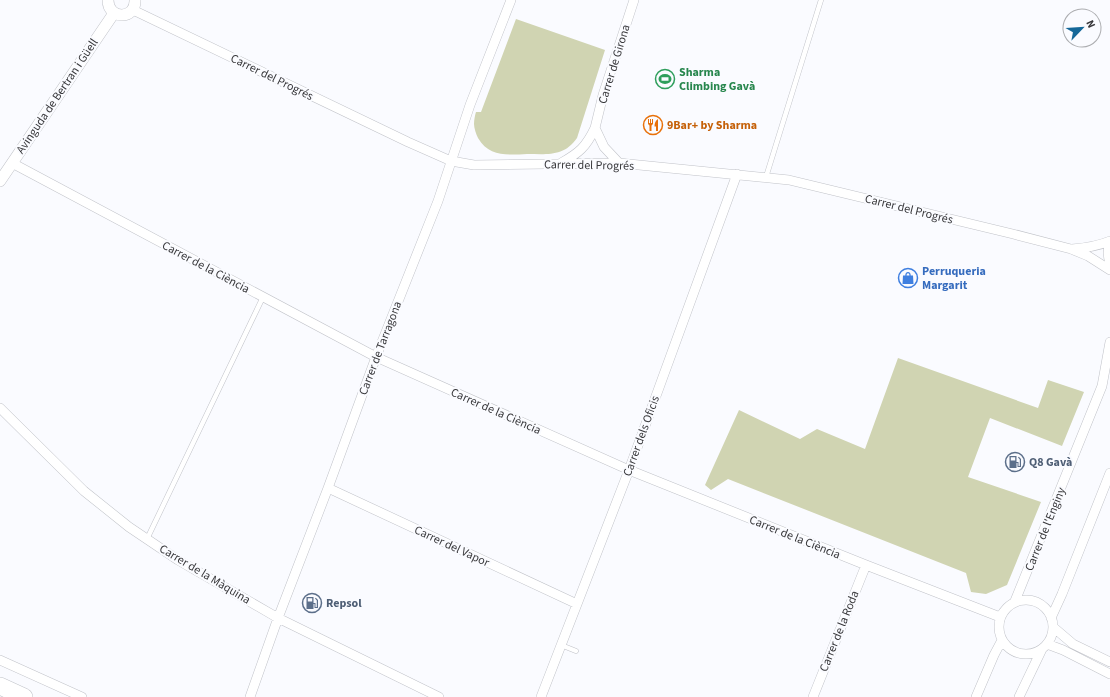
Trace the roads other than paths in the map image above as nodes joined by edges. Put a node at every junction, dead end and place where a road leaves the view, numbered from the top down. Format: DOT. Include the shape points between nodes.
graph roads {
  1 [pos="108,0"];
  2 [pos="511,0"];
  3 [pos="634,0"];
  4 [pos="821,0"];
  5 [pos="134,5"];
  6 [pos="114,13"];
  7 [pos="595,128"];
  8 [pos="451,161"];
  9 [pos="12,163"];
  10 [pos="619,163"];
  11 [pos="560,164"];
  12 [pos="737,174"];
  13 [pos="766,178"];
  14 [pos="0,181"];
  15 [pos="1110,242"];
  16 [pos="1071,249"];
  17 [pos="1110,264"];
  18 [pos="1110,270"];
  19 [pos="264,297"];
  20 [pos="1110,342"];
  21 [pos="376,357"];
  22 [pos="0,408"];
  23 [pos="629,470"];
  24 [pos="1110,473"];
  25 [pos="1108,483"];
  26 [pos="328,488"];
  27 [pos="147,539"];
  28 [pos="866,565"];
  29 [pos="1015,601"];
  30 [pos="577,604"];
  31 [pos="1000,617"];
  32 [pos="278,618"];
  33 [pos="1052,622"];
  34 [pos="1002,640"];
  35 [pos="561,645"];
  36 [pos="1044,647"];
  37 [pos="576,651"];
  38 [pos="0,660"];
  39 [pos="1110,662"];
  40 [pos="1110,674"];
  41 [pos="0,686"];
  42 [pos="24,697"];
  43 [pos="82,697"];
  44 [pos="250,697"];
  45 [pos="439,697"];
  46 [pos="541,697"];
  47 [pos="813,697"];
  48 [pos="976,697"];
  49 [pos="1019,697"];
  1 -- 6 [label="street"];
  2 -- 8 [label="street, Carrer de Tarragona"];
  3 -- 7 [label="street, Carrer de Girona"];
  4 -- 13 [label="lane"];
  5 -- 6 [label="street" via="130,13 125,15"];
  5 -- 8 [label="street, Carrer del Progrés"];
  6 -- 9 [label="street, Avinguda de Bertran i Güell"];
  7 -- 10 [label="street" via="604,147"];
  7 -- 11 [label="street, Carrer de Girona" via="580,151"];
  8 -- 11 [label="street, Carrer del Progrés" via="474,165"];
  8 -- 21 [label="street, Carrer de Tarragona" via="438,201"];
  9 -- 14 [label="street, Avinguda de Bertran i Güell"];
  9 -- 19 [label="street, Carrer de la Ciència"];
  10 -- 11 [label="street, Carrer del Progrés"];
  10 -- 12 [label="street, Carrer del Progrés"];
  12 -- 13 [label="street, Carrer del Progrés"];
  12 -- 23 [label="street, Carrer dels Oficis"];
  13 -- 16 [label="street, Carrer del Progrés" via="789,180"];
  15 -- 16 [label="street, Carrer del Progrés"];
  15 -- 17 [label="street"];
  16 -- 18 [label="street, Carrer del Progrés"];
  19 -- 21 [label="street, Carrer de la Ciència"];
  19 -- 27 [label="lane"];
  20 -- 29 [label="street, Carrer de l'Enginy" via="1102,386"];
  21 -- 23 [label="street, Carrer de la Ciència"];
  21 -- 26 [label="street, Carrer de Tarragona"];
  22 -- 27 [label="street, Carrer de la Màquina" via="84,491"];
  23 -- 28 [label="street, Carrer de la Ciència"];
  23 -- 30 [label="street, Carrer dels Oficis"];
  24 -- 25 [label="street"];
  25 -- 33 [label="street"];
  26 -- 30 [label="street, Carrer del Vapor"];
  26 -- 32 [label="street, Carrer de Tarragona"];
  27 -- 32 [label="street, Carrer de la Màquina"];
  28 -- 31 [label="street, Carrer de la Ciència"];
  28 -- 47 [label="street, Carrer de la Roda"];
  29 -- 31 [label="street" via="1007,606"];
  29 -- 33 [label="street" via="1036,601 1044,606"];
  30 -- 35 [label="street, Carrer dels Oficis"];
  31 -- 34 [label="street" via="998,625"];
  32 -- 44 [label="street, Carrer de Tarragona"];
  32 -- 45 [label="street, Carrer de la Màquina"];
  33 -- 36 [label="street" via="1051,636"];
  33 -- 39 [label="street" via="1073,644"];
  34 -- 36 [label="street" via="1018,653 1033,653"];
  34 -- 48 [label="street"];
  35 -- 37 [label="lane"];
  35 -- 46 [label="street, Carrer dels Oficis"];
  36 -- 40 [label="street" via="1063,650"];
  36 -- 49 [label="street"];
  38 -- 43 [label="street"];
  41 -- 42 [label="highway"];
}
